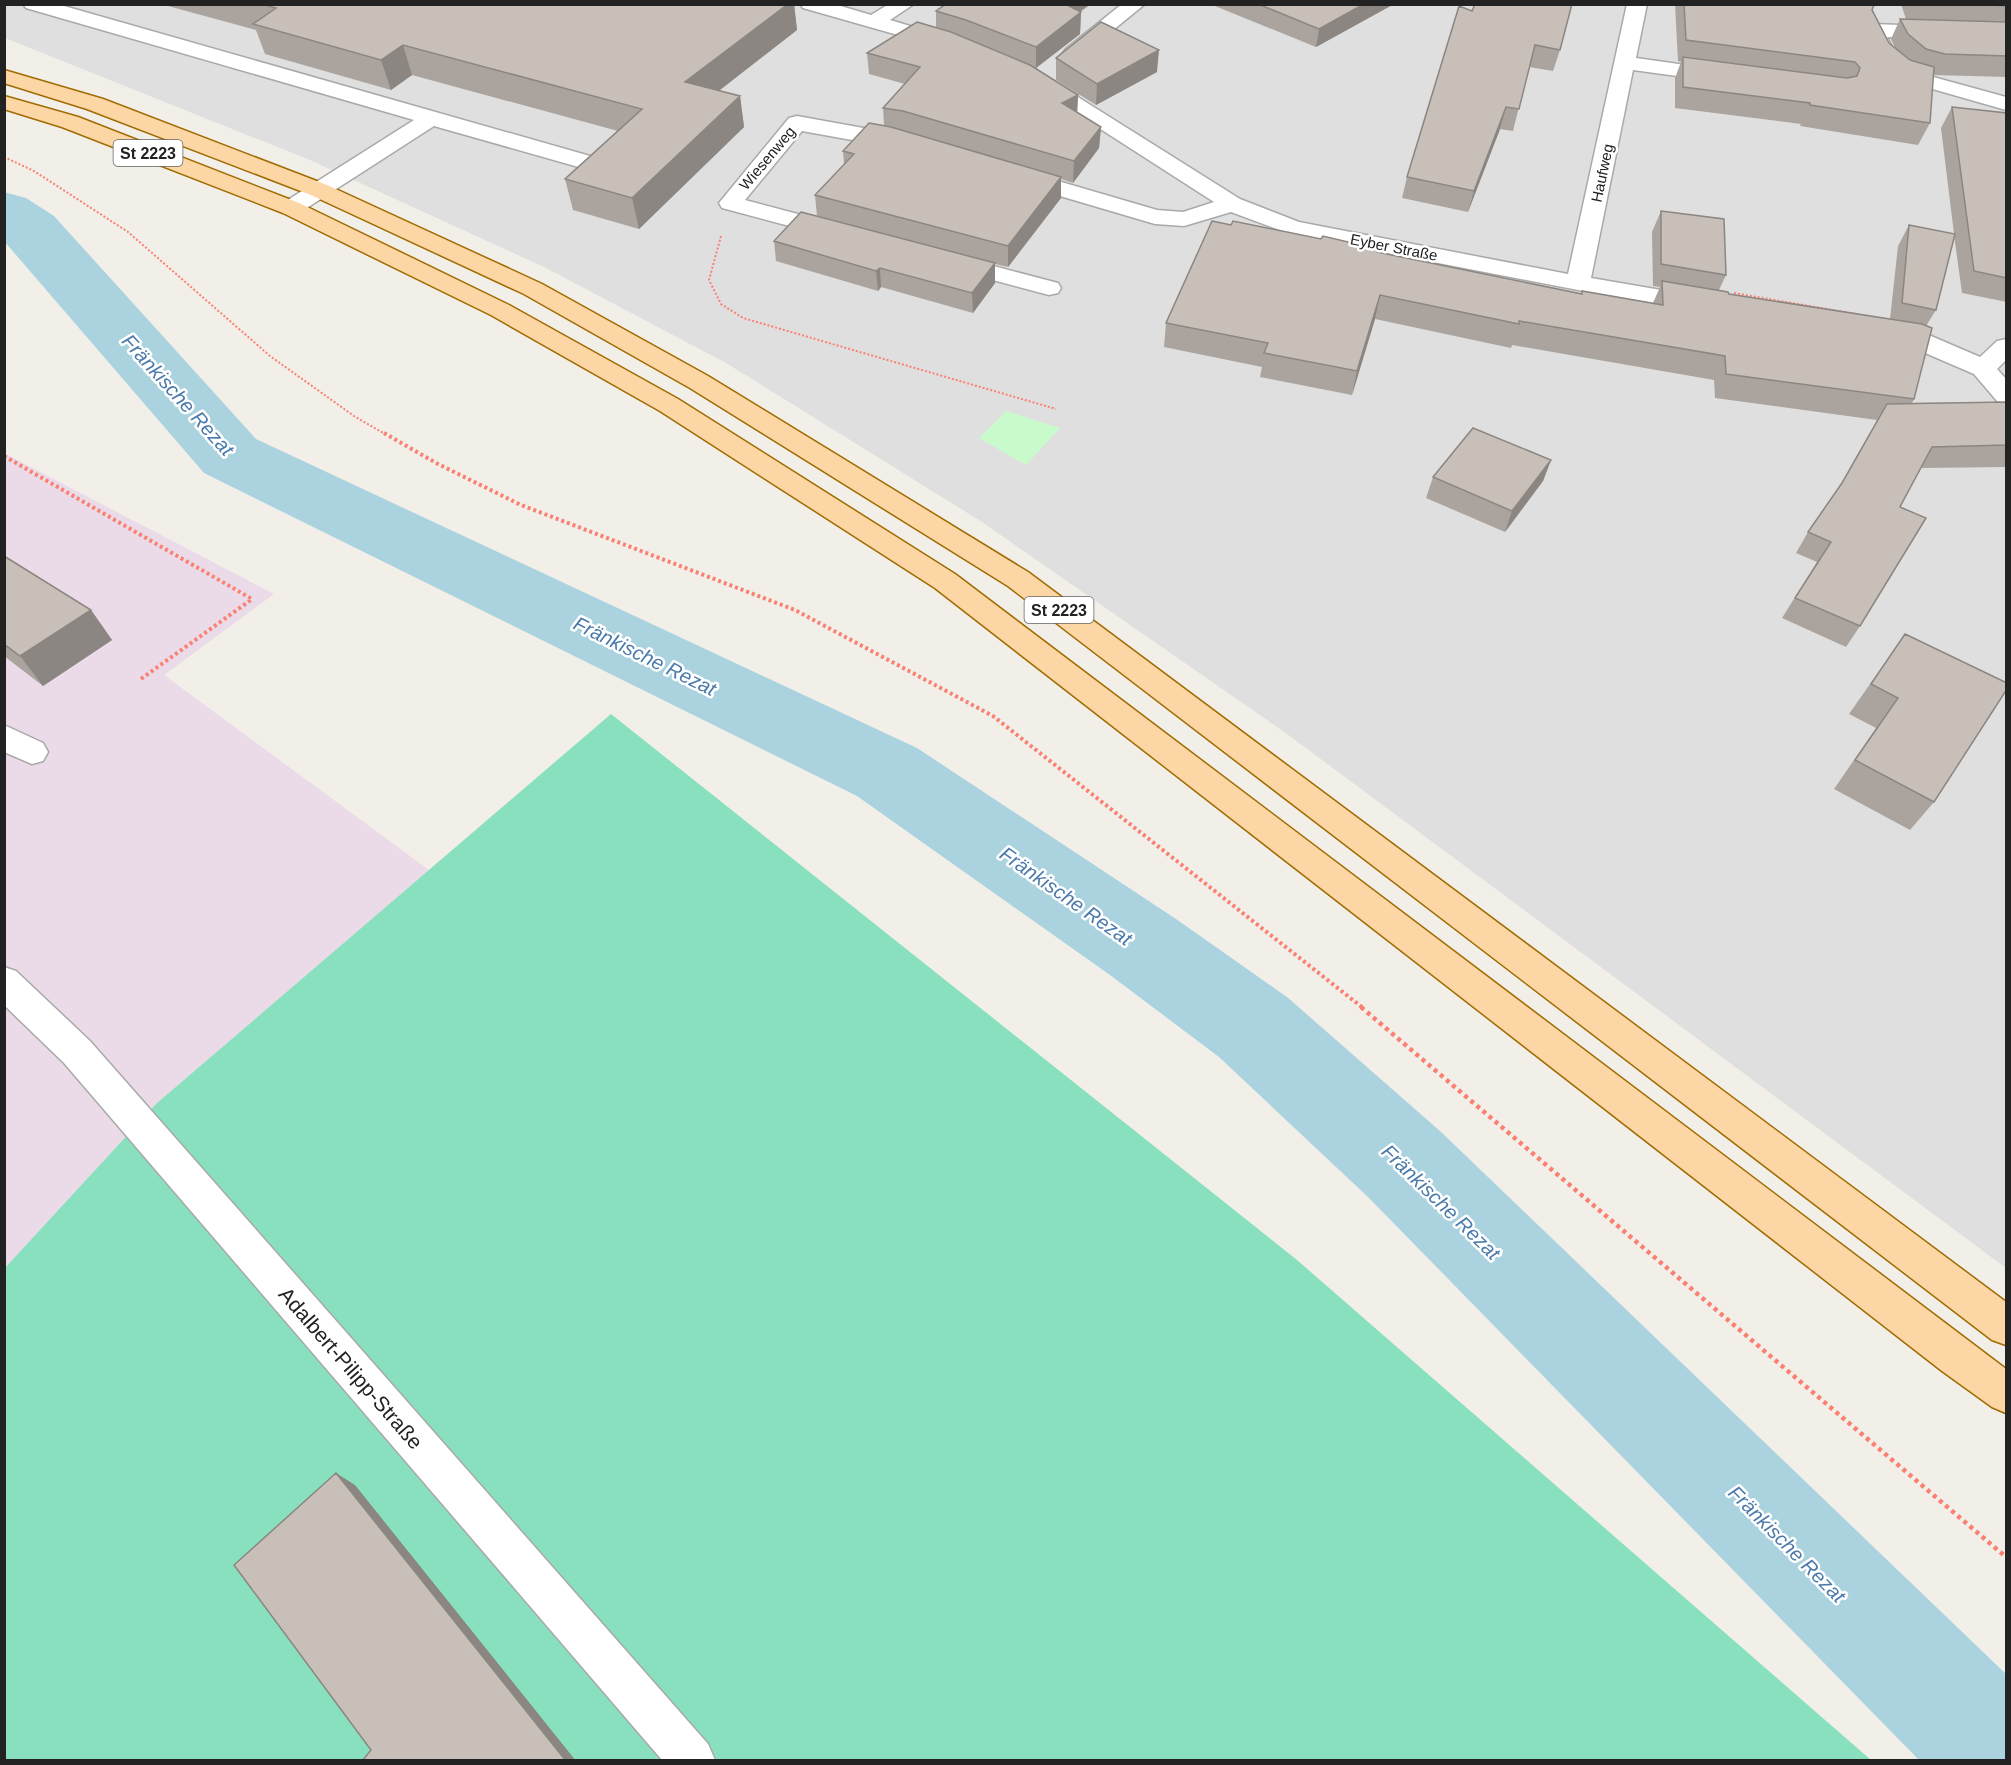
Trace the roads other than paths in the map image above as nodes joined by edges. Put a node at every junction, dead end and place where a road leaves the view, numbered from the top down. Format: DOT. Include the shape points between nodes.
graph roads {
  1 [pos="33,4"];
  2 [pos="810,4"];
  3 [pos="904,4"];
  4 [pos="1135,4"];
  5 [pos="1637,4"];
  6 [pos="873,22"];
  7 [pos="2007,35"];
  8 [pos="969,51"];
  9 [pos="1625,63"];
  10 [pos="4,76"];
  11 [pos="1743,79"];
  12 [pos="4,102"];
  13 [pos="2007,104"];
  14 [pos="431,118"];
  15 [pos="919,147"];
  16 [pos="603,166"];
  17 [pos="997,170"];
  18 [pos="319,190"];
  19 [pos="1232,204"];
  20 [pos="291,208"];
  21 [pos="855,237"];
  22 [pos="935,258"];
  23 [pos="1578,283"];
  24 [pos="1049,288"];
  25 [pos="1725,299"];
  26 [pos="1863,322"];
  27 [pos="2007,347"];
  28 [pos="1983,368"];
  29 [pos="2007,395"];
  30 [pos="4,737"];
  31 [pos="32,752"];
  32 [pos="4,982"];
  33 [pos="2007,1326"];
  34 [pos="2007,1393"];
  35 [pos="692,1761"];
  1 -- 14 [label="street"];
  2 -- 6 [label="street"];
  3 -- 6 [label="street"];
  4 -- 19 [label="street, Eyber Straße" via="1042,71"];
  5 -- 9 [label="street, Haufweg"];
  6 -- 8 [label="street"];
  7 -- 13 [label="street" via="1874,30 1887,59 1908,76"];
  9 -- 11 [label="street"];
  9 -- 23 [label="street, Haufweg"];
  10 -- 18 [label="main road, St 2223" via="95,104"];
  12 -- 20 [label="main road, St 2223" via="70,122"];
  14 -- 16 [label="street"];
  14 -- 18 [label="street"];
  15 -- 21 [label="street, Wiesenweg" via="797,123 730,203"];
  17 -- 19 [label="street" via="1155,218 1184,219"];
  18 -- 20 [label="street"];
  18 -- 33 [label="main road, St 2223" via="532,289 699,382 1018,579"];
  19 -- 23 [label="street, Eyber Straße" via="1293,228"];
  20 -- 34 [label="main road, St 2223" via="501,309 669,405 945,581"];
  22 -- 24 [label="street"];
  23 -- 25 [label="street, Eyber Straße"];
  26 -- 28 [label="street"];
  27 -- 28 [label="street"];
  28 -- 29 [label="street"];
  30 -- 31 [label="street"];
  32 -- 35 [label="street, Adalbert-Pilipp-Straße" via="77,1052"];
}
